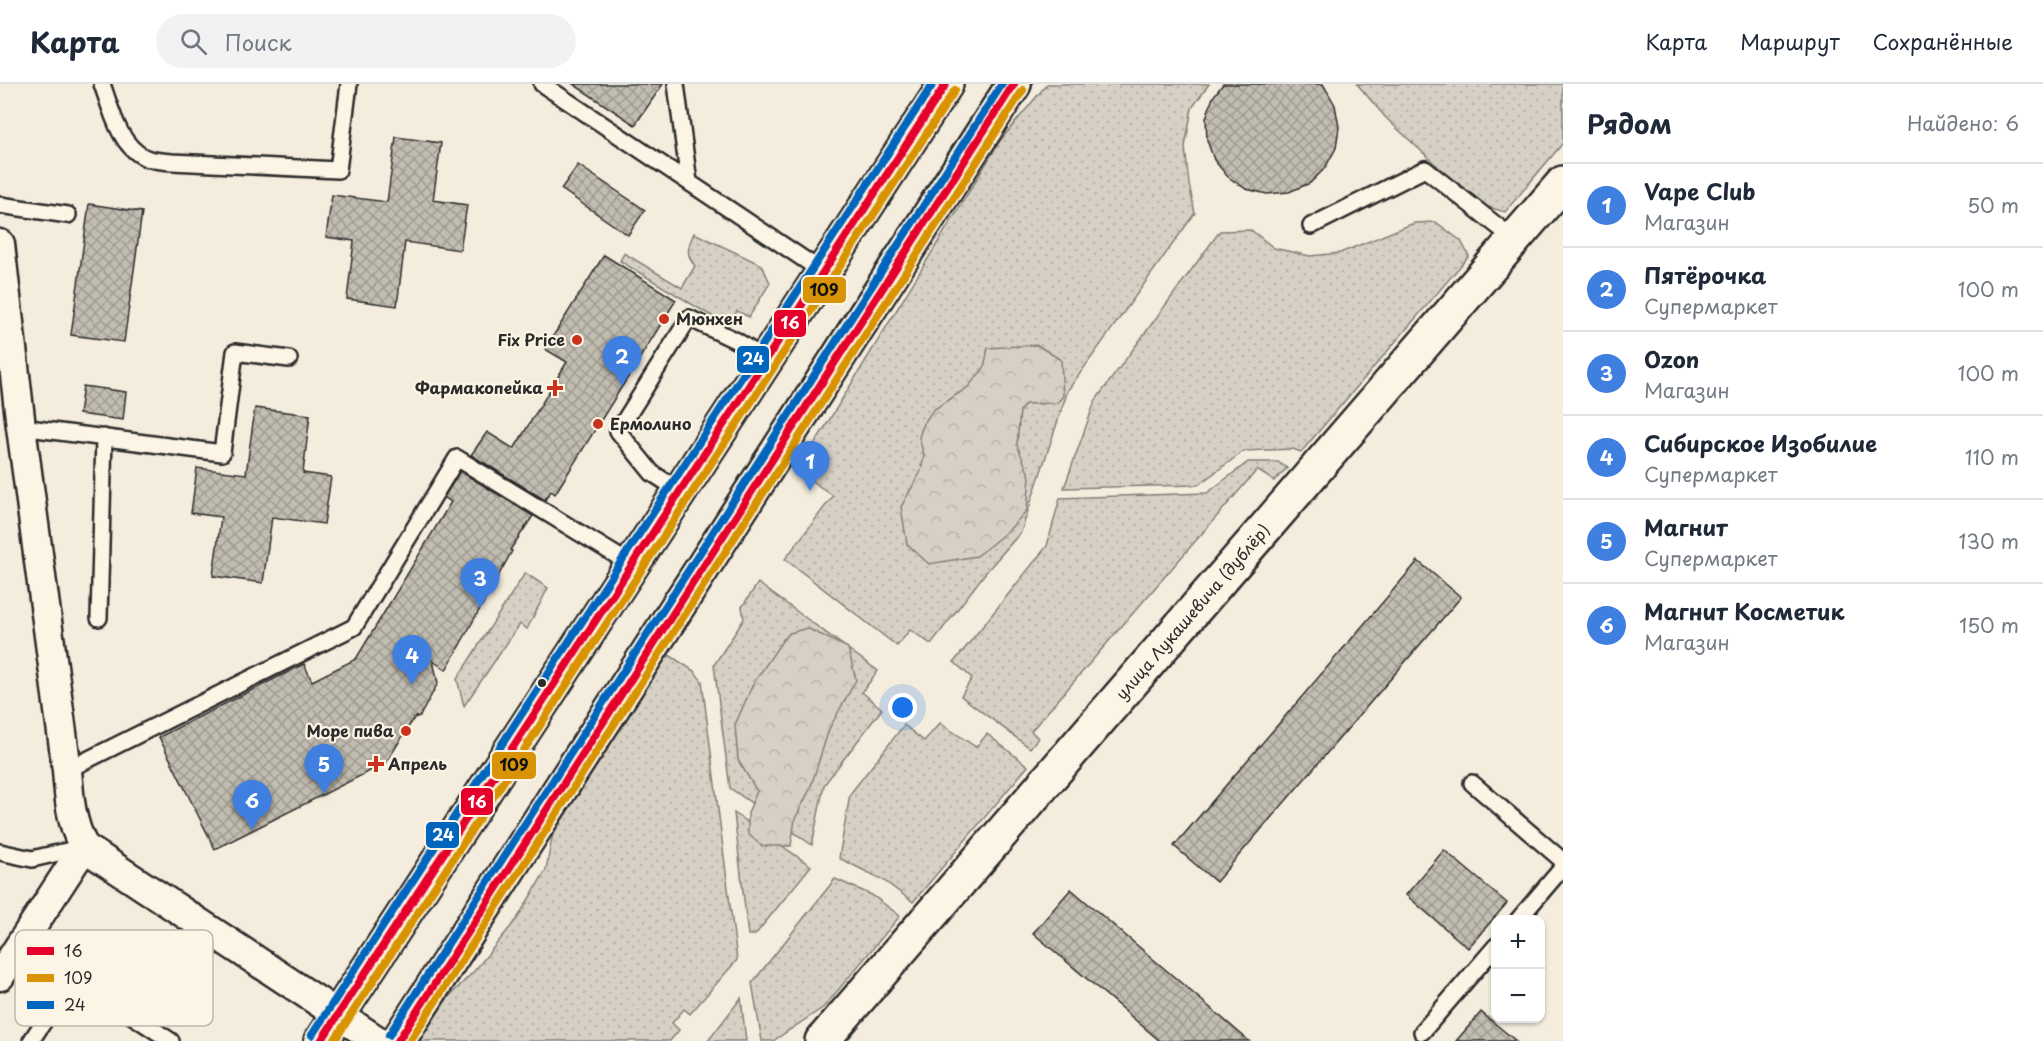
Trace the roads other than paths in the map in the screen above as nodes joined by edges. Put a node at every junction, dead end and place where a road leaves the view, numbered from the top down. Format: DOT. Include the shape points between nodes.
graph roads {
  1 [pos="102,84"];
  2 [pos="349,84"];
  3 [pos="542,84"];
  4 [pos="676,84"];
  5 [pos="946,84"];
  6 [pos="1014,84"];
  7 [pos="689,182"];
  8 [pos="1563,183"];
  9 [pos="0,205"];
  10 [pos="68,215"];
  11 [pos="1311,226"];
  12 [pos="1514,239"];
  13 [pos="0,244"];
  14 [pos="823,272"];
  15 [pos="289,359"];
  16 [pos="766,360"];
  17 [pos="21,427"];
  18 [pos="104,437"];
  19 [pos="680,491"];
  20 [pos="632,565"];
  21 [pos="99,618"];
  22 [pos="68,770"];
  23 [pos="1472,783"];
  24 [pos="84,847"];
  25 [pos="0,852"];
  26 [pos="1563,861"];
  27 [pos="1563,867"];
  28 [pos="1522,915"];
  29 [pos="30,930"];
  30 [pos="196,930"];
  31 [pos="213,942"];
  32 [pos="15,952"];
  33 [pos="1491,952"];
  34 [pos="0,975"];
  35 [pos="41,1026"];
  36 [pos="148,1026"];
  37 [pos="329,1028"];
  38 [pos="1422,1032"];
  39 [pos="31,1041"];
  40 [pos="171,1041"];
  41 [pos="378,1041"];
  42 [pos="398,1041"];
  43 [pos="822,1041"];
  1 -- 2 [label="lane" via="130,149 146,159 338,170"];
  3 -- 7 [label="lane"];
  4 -- 7 [label="lane"];
  5 -- 14 [label="main road"];
  6 -- 42 [label="main road"];
  7 -- 14 [label="lane"];
  8 -- 12 [label="main road, улица Лукашевича (дублёр)"];
  9 -- 10 [label="lane"];
  11 -- 12 [label="lane" via="1425,169"];
  12 -- 43 [label="main road, улица Лукашевича (дублёр)"];
  13 -- 17 [label="street"];
  14 -- 16 [label="main road"];
  15 -- 18 [label="lane" via="235,352 222,453"];
  16 -- 19 [label="main road"];
  16 -- 19 [label="lane" via="689,318 618,431 652,473"];
  17 -- 18 [label="lane"];
  17 -- 22 [label="street"];
  18 -- 21 [label="lane"];
  19 -- 20 [label="main road"];
  20 -- 22 [label="lane" via="457,458 354,627"];
  20 -- 37 [label="main road"];
  22 -- 24 [label="street" via="76,832"];
  23 -- 26 [label="lane"];
  24 -- 25 [label="lane" via="32,859"];
  24 -- 29 [label="street"];
  24 -- 30 [label="street"];
  27 -- 28 [label="lane"];
  31 -- 37 [label="street"];
  32 -- 34 [label="street"];
  33 -- 38 [label="lane"];
  35 -- 39 [label="lane"];
  36 -- 40 [label="lane"];
  37 -- 41 [label="street"];
}
